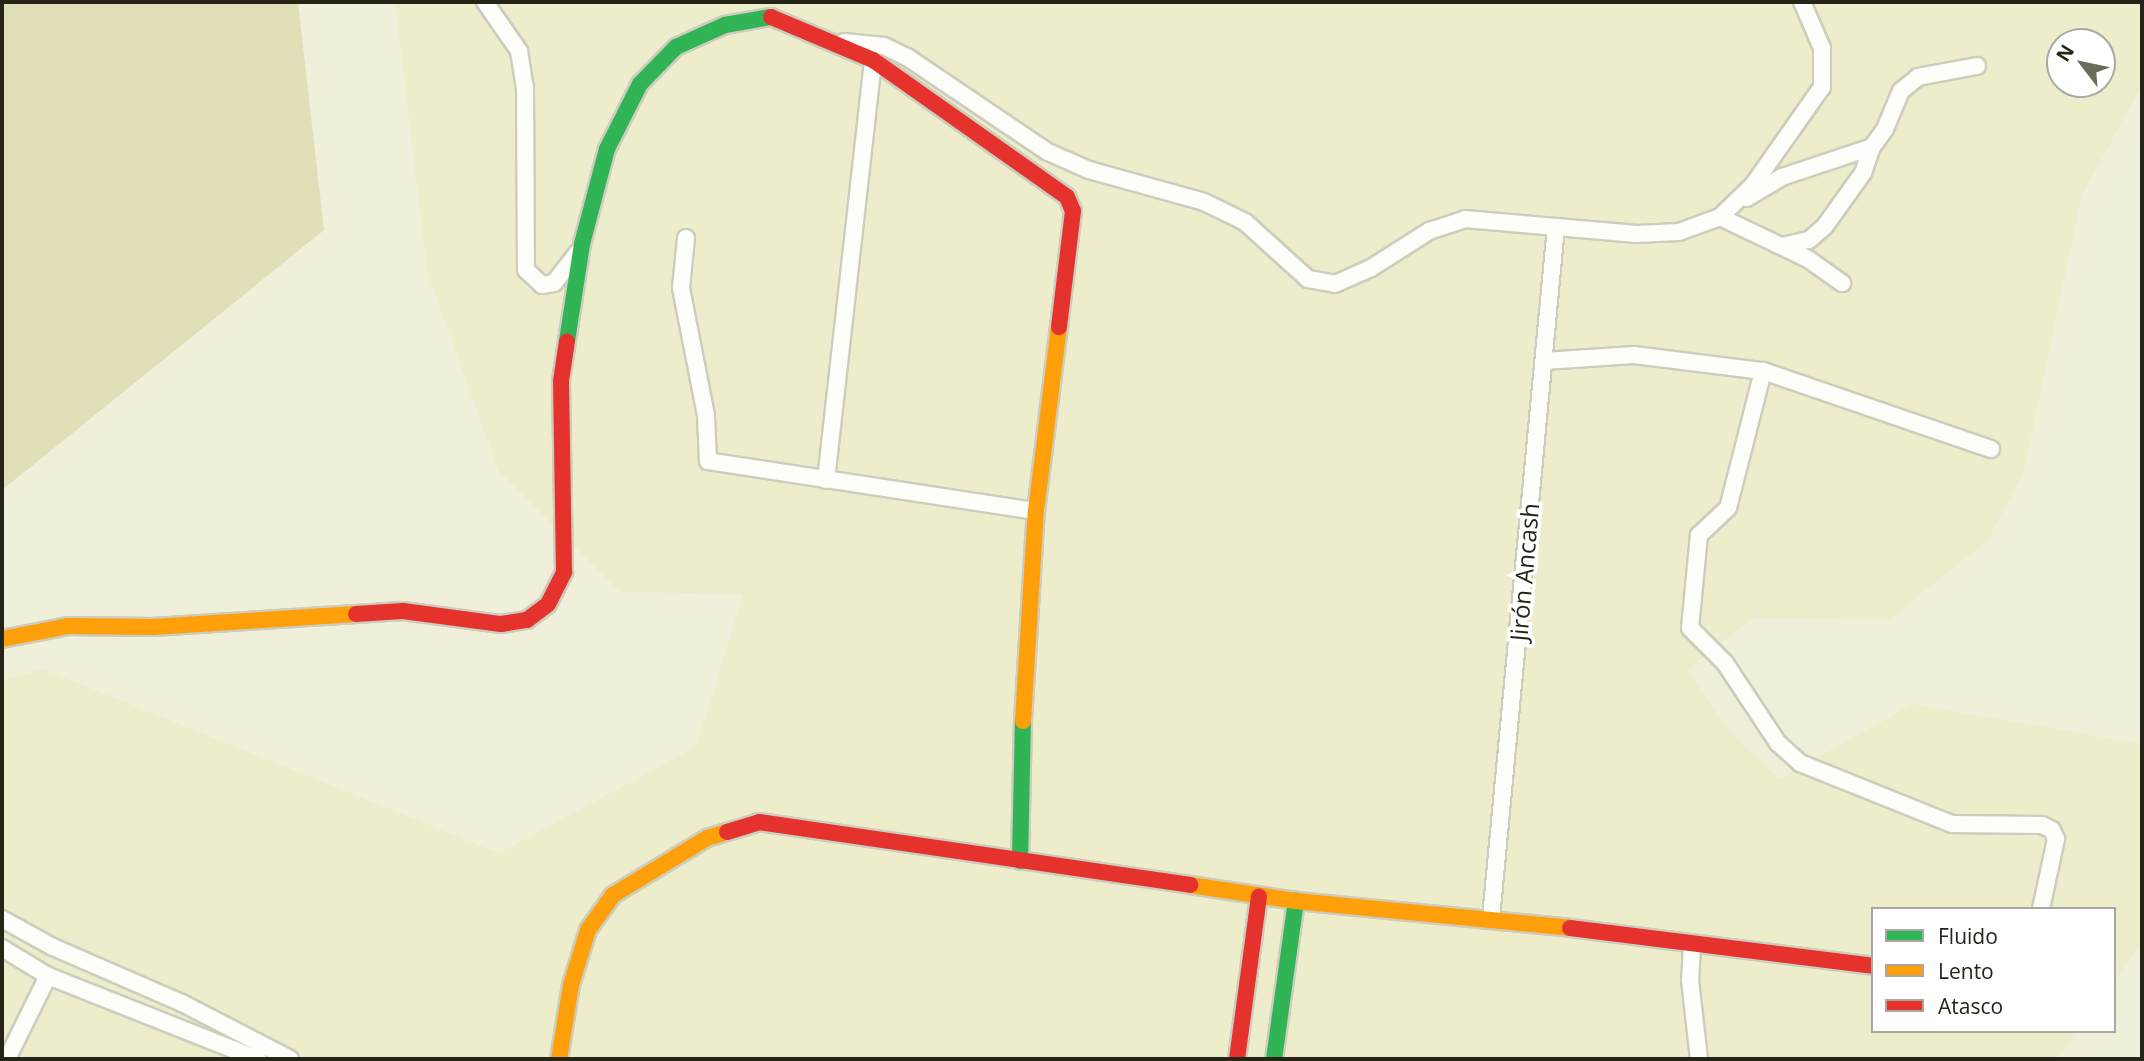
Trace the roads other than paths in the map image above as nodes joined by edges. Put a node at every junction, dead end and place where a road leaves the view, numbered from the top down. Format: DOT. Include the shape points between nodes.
graph roads {
  1 [pos="485,2"];
  2 [pos="1800,4"];
  3 [pos="824,40"];
  4 [pos="873,60"];
  5 [pos="1977,66"];
  6 [pos="1872,147"];
  7 [pos="1739,202"];
  8 [pos="1720,217"];
  9 [pos="1556,227"];
  10 [pos="686,238"];
  11 [pos="582,244"];
  12 [pos="1782,246"];
  13 [pos="1842,283"];
  14 [pos="1544,361"];
  15 [pos="1763,371"];
  16 [pos="1991,449"];
  17 [pos="826,480"];
  18 [pos="1036,511"];
  19 [pos="2,639"];
  20 [pos="1020,861"];
  21 [pos="1259,896"];
  22 [pos="1296,901"];
  23 [pos="2041,907"];
  24 [pos="1491,918"];
  25 [pos="2,919"];
  26 [pos="1692,945"];
  27 [pos="2,948"];
  28 [pos="1871,966"];
  29 [pos="48,976"];
  30 [pos="7,1059"];
  31 [pos="258,1059"];
  32 [pos="290,1059"];
  33 [pos="559,1059"];
  34 [pos="1237,1059"];
  35 [pos="1274,1059"];
  36 [pos="1699,1059"];
  1 -- 11 [label="street" via="519,51 525,87 526,270 542,285 554,283"];
  2 -- 7 [label="street" via="1822,48 1822,87"];
  3 -- 4 [label="street"];
  3 -- 9 [label="street" via="884,47 907,57 1048,152 1089,170 1205,202 1245,222 1308,279 1335,284 1371,268 1429,231 1465,219"];
  3 -- 11 [label="street" via="772,18 725,25 676,47 640,83 607,149"];
  4 -- 17 [label="street"];
  4 -- 18 [label="street" via="1067,197 1073,211"];
  5 -- 6 [label="street" via="1918,77 1901,91"];
  6 -- 7 [label="street" via="1782,177"];
  6 -- 12 [label="street" via="1863,173 1825,226 1808,240"];
  7 -- 8 [label="street"];
  8 -- 9 [label="street" via="1679,232 1636,234"];
  8 -- 12 [label="street"];
  9 -- 14 [label="street, Jirón Ancash"];
  10 -- 17 [label="street" via="681,288 706,416 708,461"];
  11 -- 19 [label="street" via="561,381 564,572 548,604 527,620 501,624 404,611 153,627 68,626"];
  12 -- 13 [label="street"];
  14 -- 15 [label="street" via="1634,355"];
  14 -- 24 [label="street, Jirón Ancash"];
  15 -- 16 [label="street"];
  15 -- 23 [label="street" via="1728,508 1699,535 1690,628 1725,663 1778,743 1800,763 1952,824 2042,825 2052,830 2056,839"];
  17 -- 18 [label="street"];
  18 -- 20 [label="street" via="1021,749"];
  20 -- 21 [label="street"];
  20 -- 33 [label="street" via="759,822 707,838 614,895 588,930 571,985"];
  21 -- 22 [label="street"];
  21 -- 34 [label="street"];
  22 -- 24 [label="street"];
  22 -- 35 [label="street"];
  24 -- 26 [label="street"];
  25 -- 32 [label="street"];
  26 -- 28 [label="street"];
  26 -- 36 [label="street" via="1690,980"];
  27 -- 29 [label="street"];
  29 -- 30 [label="street"];
  29 -- 31 [label="street"];
}
